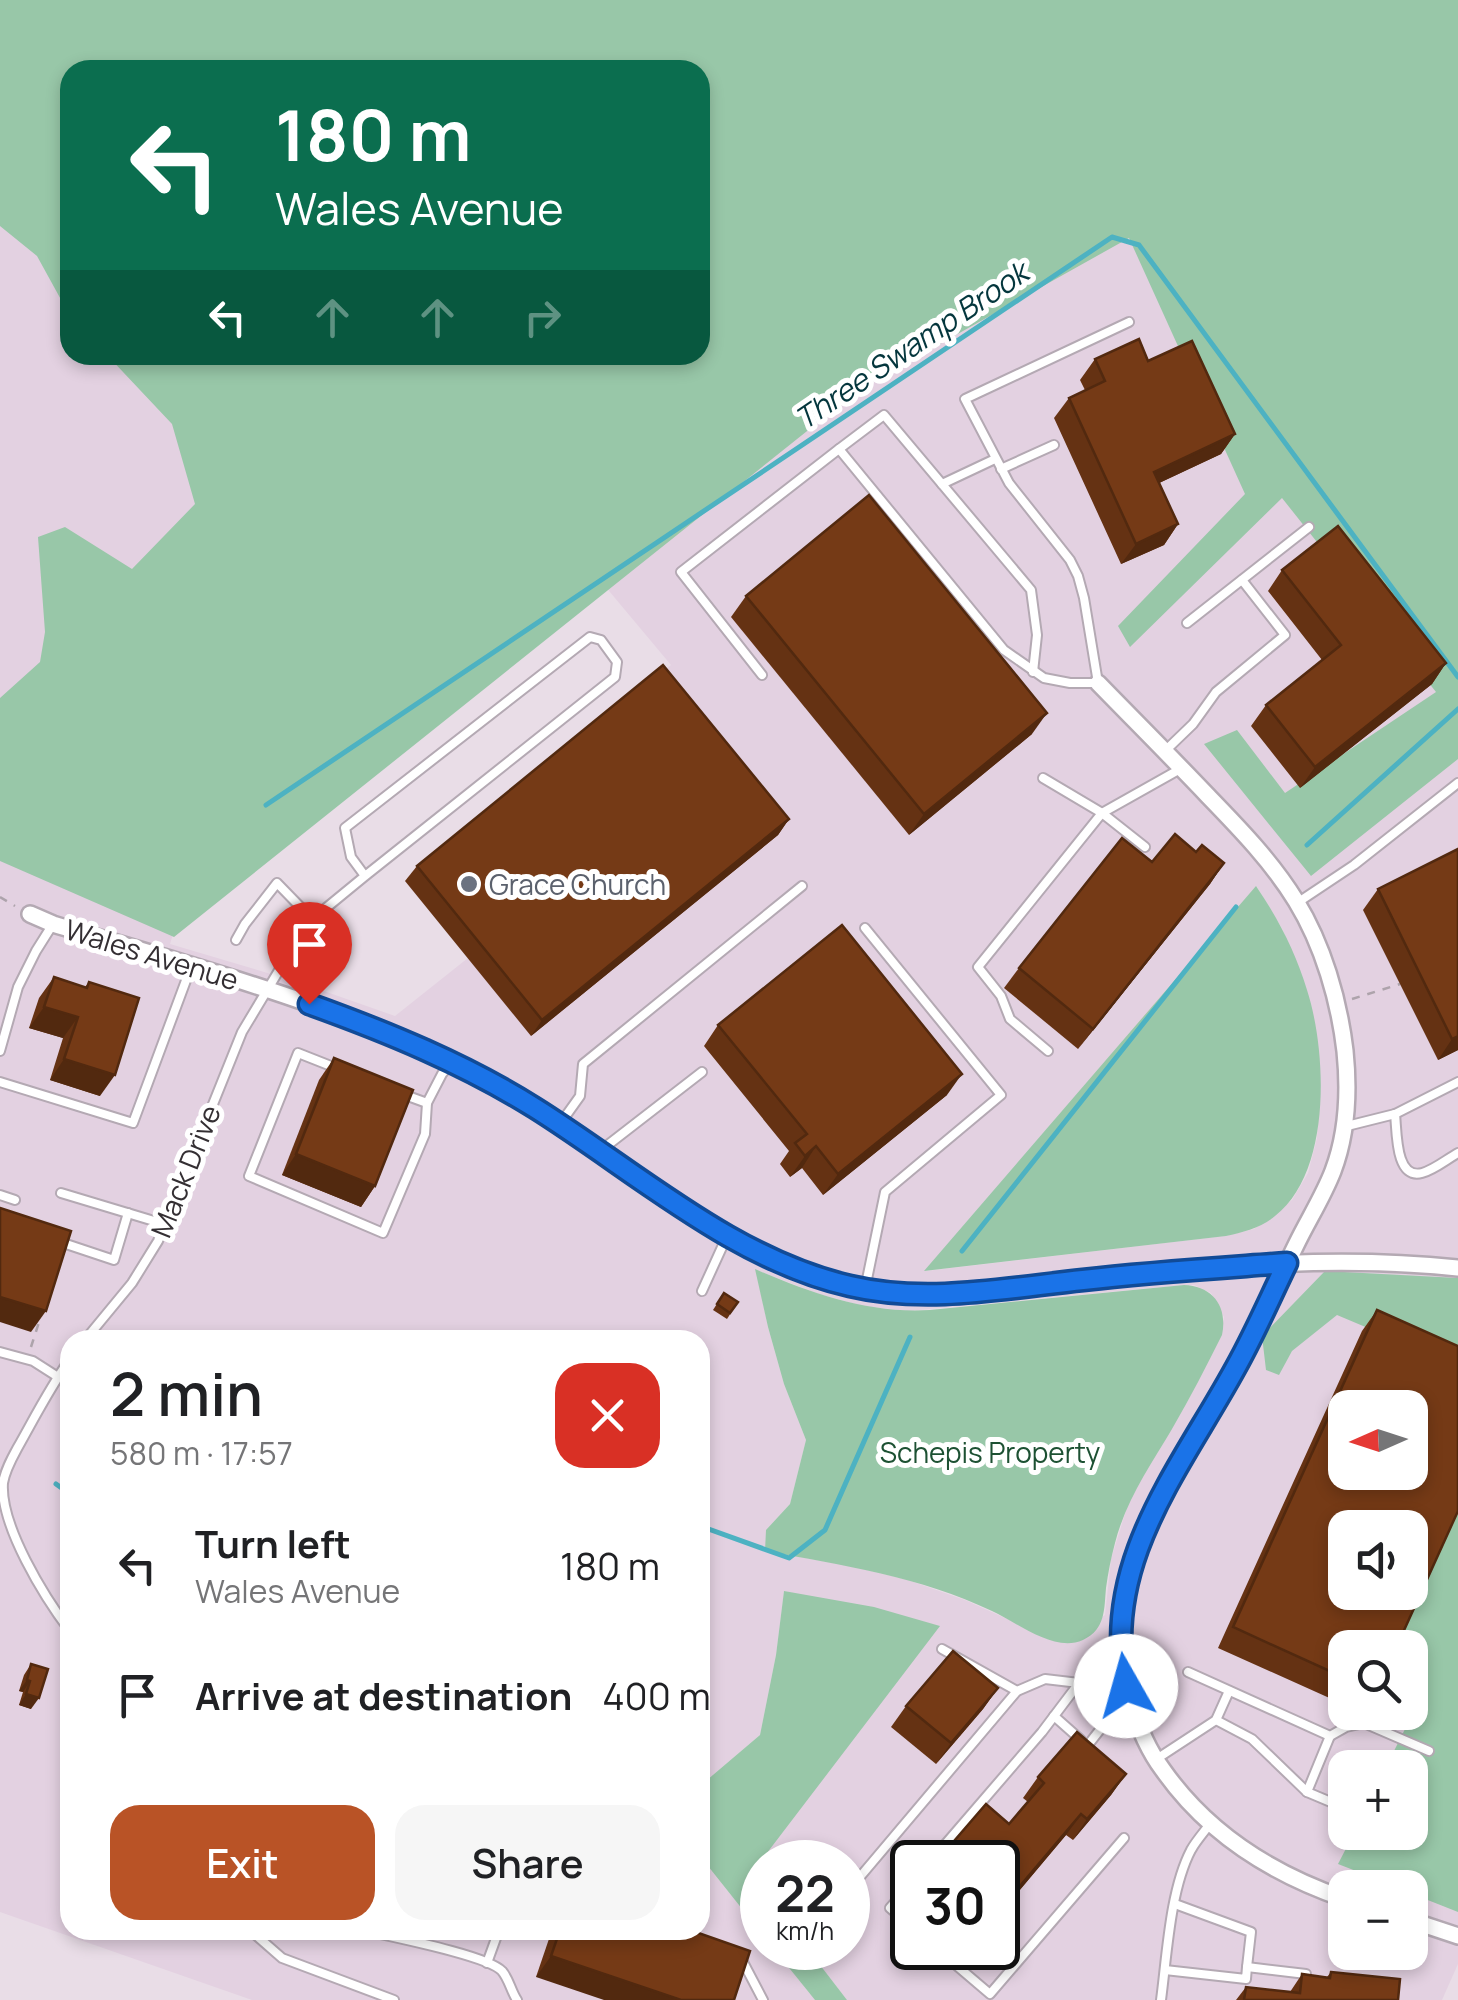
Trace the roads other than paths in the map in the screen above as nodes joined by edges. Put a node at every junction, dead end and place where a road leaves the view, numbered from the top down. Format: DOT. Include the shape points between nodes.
graph roads {
  1 [pos="1129,322"];
  2 [pos="1054,444"];
  3 [pos="839,449"];
  4 [pos="995,460"];
  5 [pos="1001,469"];
  6 [pos="942,484"];
  7 [pos="1309,526"];
  8 [pos="1242,580"];
  9 [pos="1187,623"];
  10 [pos="1033,672"];
  11 [pos="762,675"];
  12 [pos="1098,683"];
  13 [pos="1165,751"];
  14 [pos="1182,768"];
  15 [pos="1043,778"];
  16 [pos="1458,783"];
  17 [pos="1102,814"];
  18 [pos="1145,847"];
  19 [pos="365,876"];
  20 [pos="802,886"];
  21 [pos="1297,903"];
  22 [pos="30,914"];
  23 [pos="313,920"];
  24 [pos="53,924"];
  25 [pos="865,928"];
  26 [pos="236,940"];
  27 [pos="191,966"];
  28 [pos="266,990"];
  29 [pos="0,1051"];
  30 [pos="1048,1051"];
  31 [pos="452,1062"];
  32 [pos="702,1072"];
  33 [pos="353,1074"];
  34 [pos="0,1082"];
  35 [pos="1458,1082"];
  36 [pos="390,1089"];
  37 [pos="427,1103"];
  38 [pos="1395,1114"];
  39 [pos="560,1124"];
  40 [pos="1344,1127"];
  41 [pos="600,1151"];
  42 [pos="1458,1153"];
  43 [pos="62,1193"];
  44 [pos="0,1195"];
  45 [pos="15,1200"];
  46 [pos="128,1213"];
  47 [pos="164,1224"];
  48 [pos="728,1234"];
  49 [pos="48,1238"];
  50 [pos="1287,1263"];
  51 [pos="1454,1264"];
  52 [pos="864,1289"];
  53 [pos="702,1292"];
  54 [pos="93,1330"];
  55 [pos="0,1352"];
  56 [pos="60,1374"];
  57 [pos="58,1377"];
  58 [pos="60,1618"];
  59 [pos="942,1649"];
  60 [pos="1123,1672"];
  61 [pos="1188,1672"];
  62 [pos="1078,1683"];
  63 [pos="1229,1691"];
  64 [pos="1017,1692"];
  65 [pos="1134,1712"];
  66 [pos="1054,1716"];
  67 [pos="1216,1720"];
  68 [pos="1330,1736"];
  69 [pos="1088,1746"];
  70 [pos="1429,1750"];
  71 [pos="1098,1754"];
  72 [pos="1156,1760"];
  73 [pos="1307,1792"];
  74 [pos="1328,1801"];
  75 [pos="1210,1824"];
  76 [pos="1124,1838"];
  77 [pos="949,1840"];
  78 [pos="870,1865"];
  79 [pos="1328,1892"];
  80 [pos="1175,1904"];
  81 [pos="1428,1926"];
  82 [pos="1458,1936"];
  83 [pos="261,1940"];
  84 [pos="404,1940"];
  85 [pos="495,1940"];
  86 [pos="1020,1959"];
  87 [pos="487,1963"];
  88 [pos="1247,1968"];
  89 [pos="747,1970"];
  90 [pos="962,1970"];
  91 [pos="1011,1970"];
  92 [pos="1165,1970"];
  93 [pos="1306,1974"];
  94 [pos="394,2000"];
  95 [pos="517,2000"];
  96 [pos="763,2000"];
  97 [pos="1162,2000"];
  1 -- 4 [label="lane" via="965,398"];
  2 -- 5 [label="lane"];
  3 -- 6 [label="lane" via="884,415"];
  3 -- 10 [label="lane" via="1004,650"];
  3 -- 11 [label="lane" via="681,572"];
  4 -- 5 [label="lane"];
  4 -- 6 [label="lane"];
  5 -- 12 [label="lane" via="1078,576"];
  6 -- 10 [label="lane" via="1031,590"];
  7 -- 8 [label="lane"];
  8 -- 9 [label="lane"];
  8 -- 13 [label="lane" via="1285,635 1216,692"];
  10 -- 12 [label="lane"];
  12 -- 13 [label="street"];
  13 -- 14 [label="street"];
  14 -- 17 [label="lane"];
  14 -- 21 [label="street" via="1249,838"];
  15 -- 17 [label="lane"];
  16 -- 21 [label="lane"];
  17 -- 18 [label="lane"];
  17 -- 30 [label="lane" via="978,967 1010,1019"];
  19 -- 19 [label="lane, Mack Drive" via="615,677 617,662 600,640 590,637 345,828 351,857"];
  19 -- 23 [label="lane, Mack Drive"];
  20 -- 39 [label="lane" via="583,1064 580,1096"];
  21 -- 40 [label="street" via="1337,1004 1346,1056"];
  22 -- 24 [label="street, Wales Avenue"];
  23 -- 26 [label="lane" via="277,883"];
  23 -- 28 [label="lane, Mack Drive"];
  24 -- 27 [label="street, Wales Avenue"];
  24 -- 29 [label="lane" via="18,988"];
  25 -- 52 [label="lane" via="1001,1095 885,1192"];
  27 -- 28 [label="street, Wales Avenue"];
  27 -- 34 [label="lane" via="133,1123"];
  28 -- 31 [label="street, Wales Avenue"];
  28 -- 47 [label="lane, Mack Drive" via="242,1032"];
  31 -- 37 [label="lane"];
  31 -- 39 [label="street, Wales Avenue"];
  32 -- 41 [label="lane"];
  33 -- 37 [label="lane" via="298,1053 249,1176 383,1233 425,1134"];
  35 -- 38 [label="lane"];
  36 -- 37 [label="lane"];
  38 -- 40 [label="lane"];
  38 -- 42 [label="lane" via="1408,1171 1424,1172"];
  39 -- 41 [label="street, Wales Avenue"];
  40 -- 50 [label="street" via="1334,1168"];
  41 -- 48 [label="street, Wales Avenue"];
  43 -- 46 [label="lane"];
  44 -- 45 [label="lane"];
  46 -- 47 [label="lane"];
  46 -- 49 [label="lane" via="114,1260"];
  47 -- 54 [label="lane, Mack Drive" via="132,1284"];
  48 -- 52 [label="street, Wales Avenue" via="804,1272"];
  48 -- 53 [label="lane"];
  50 -- 51 [label="street, Wales Avenue"];
  50 -- 52 [label="street, Wales Avenue" via="930,1294"];
  50 -- 60 [label="street" via="1136,1550 1120,1633"];
  55 -- 57 [label="lane"];
  56 -- 57 [label="lane"];
  57 -- 58 [label="lane" via="3,1484 26,1562"];
  59 -- 64 [label="lane"];
  60 -- 62 [label="lane"];
  60 -- 65 [label="street"];
  61 -- 63 [label="lane"];
  62 -- 64 [label="lane" via="1045,1679"];
  62 -- 66 [label="lane"];
  63 -- 67 [label="lane"];
  63 -- 68 [label="lane"];
  64 -- 78 [label="lane"];
  65 -- 69 [label="lane" via="1106,1722"];
  65 -- 72 [label="street"];
  66 -- 69 [label="lane"];
  66 -- 77 [label="lane"];
  67 -- 72 [label="lane"];
  67 -- 73 [label="lane" via="1252,1739"];
  68 -- 70 [label="lane" via="1364,1723"];
  68 -- 73 [label="lane"];
  69 -- 71 [label="lane"];
  72 -- 75 [label="street"];
  73 -- 74 [label="lane"];
  75 -- 79 [label="street" via="1260,1862"];
  75 -- 80 [label="lane" via="1193,1846"];
  76 -- 86 [label="lane"];
  80 -- 88 [label="lane" via="1251,1932"];
  80 -- 92 [label="lane"];
  81 -- 82 [label="street"];
  83 -- 94 [label="lane" via="282,1958"];
  84 -- 87 [label="lane"];
  85 -- 87 [label="lane"];
  87 -- 95 [label="lane" via="505,1975"];
  88 -- 92 [label="lane" via="1246,1979"];
  88 -- 93 [label="lane"];
  89 -- 96 [label="lane"];
  90 -- 91 [label="lane" via="990,1994"];
  92 -- 97 [label="lane"];
}
